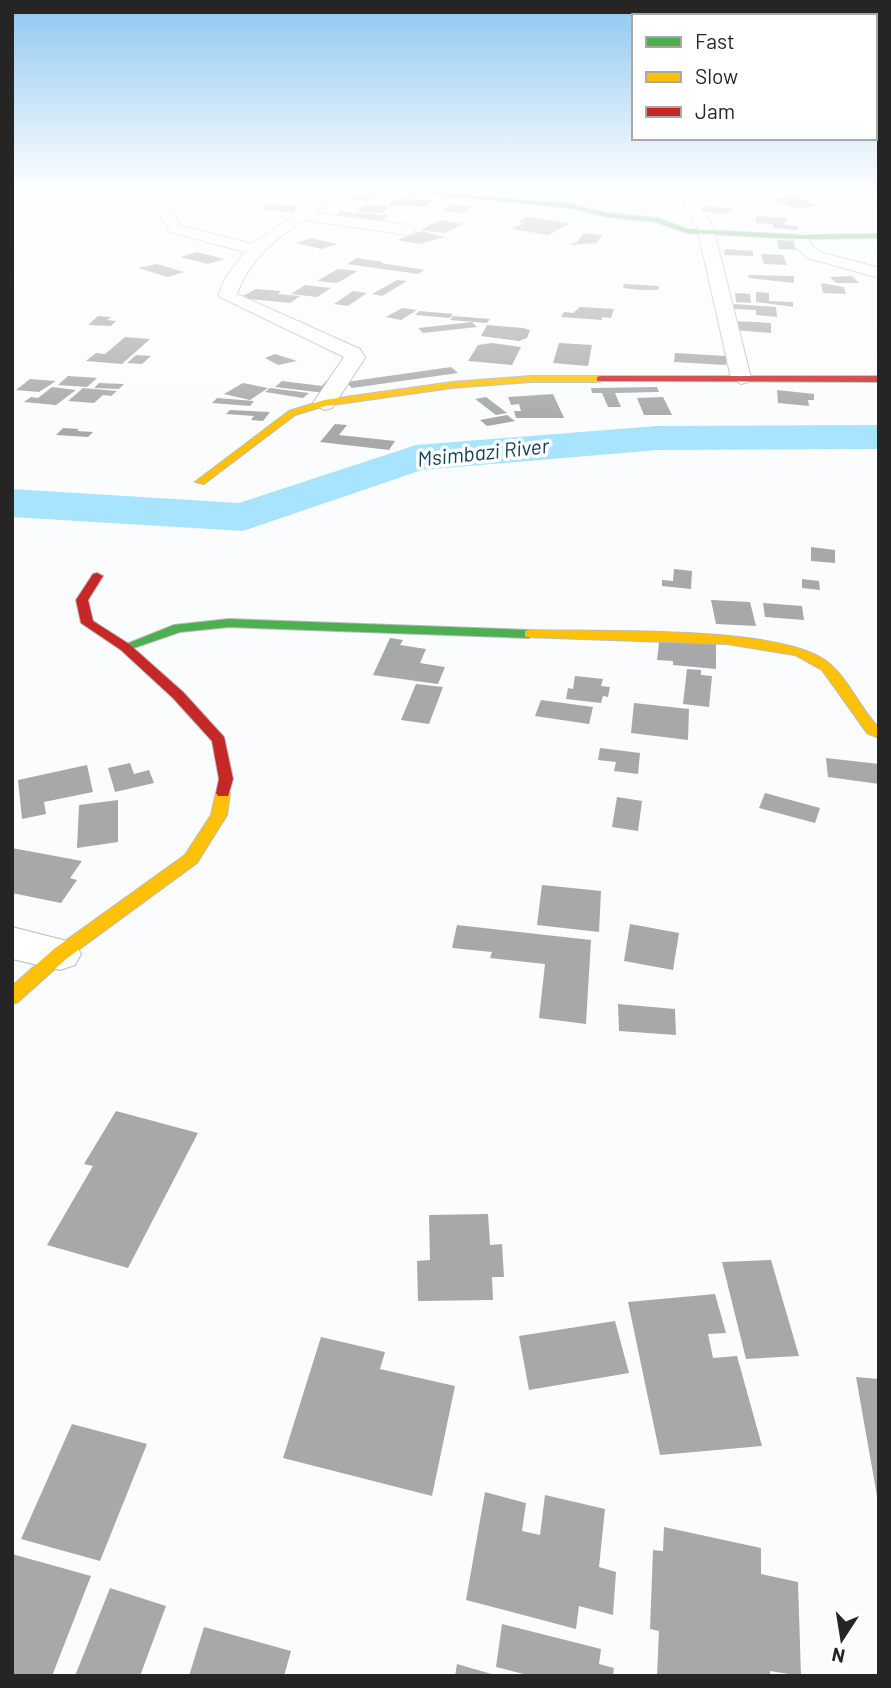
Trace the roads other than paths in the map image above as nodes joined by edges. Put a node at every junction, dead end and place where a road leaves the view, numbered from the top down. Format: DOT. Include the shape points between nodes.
graph roads {
  1 [pos="243,268"];
  2 [pos="714,268"];
  3 [pos="859,268"];
  4 [pos="879,273"];
  5 [pos="741,377"];
  6 [pos="879,379"];
  7 [pos="324,403"];
  8 [pos="200,482"];
  9 [pos="97,576"];
  10 [pos="125,647"];
  11 [pos="879,734"];
  12 [pos="12,943"];
  13 [pos="60,954"];
  14 [pos="12,997"];
  1 -- 7 [label="street" via="230,286 229,299 353,353 355,358"];
  2 -- 5 [label="street"];
  3 -- 4 [label="street"];
  5 -- 6 [label="street"];
  5 -- 7 [label="street" via="531,379"];
  7 -- 8 [label="street" via="292,413"];
  9 -- 10 [label="street" via="82,600 87,623"];
  10 -- 11 [label="street" via="167,631 229,623 752,642 790,649 821,662"];
  10 -- 13 [label="street" via="219,740 226,779 219,815 191,859"];
  12 -- 13 [label="street"];
  13 -- 14 [label="street"];
}
